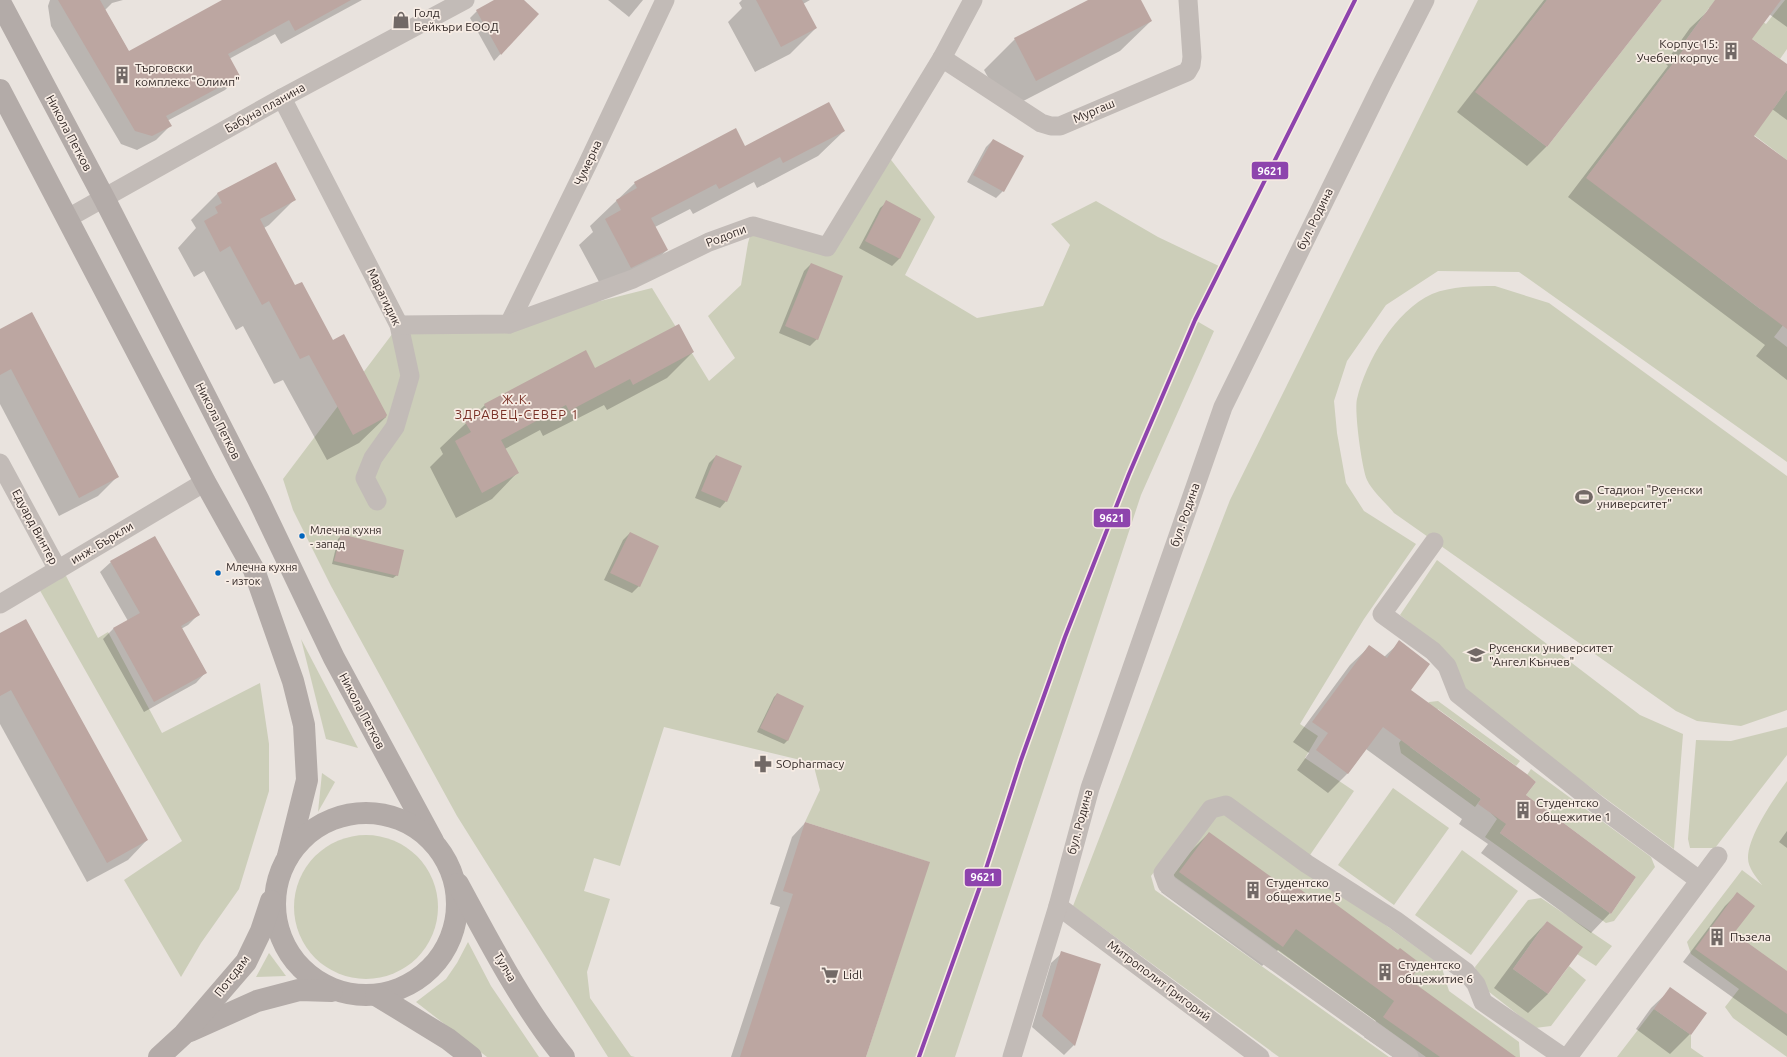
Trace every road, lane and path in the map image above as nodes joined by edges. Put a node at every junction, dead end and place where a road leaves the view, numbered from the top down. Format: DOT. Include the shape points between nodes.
graph roads {
  1 [pos="465,0"];
  2 [pos="665,0"];
  3 [pos="973,0"];
  4 [pos="1188,0"];
  5 [pos="1425,0"];
  6 [pos="0,2"];
  7 [pos="942,58"];
  8 [pos="0,90"];
  9 [pos="282,98"];
  10 [pos="104,198"];
  11 [pos="68,218"];
  12 [pos="509,324"];
  13 [pos="399,325"];
  14 [pos="0,464"];
  15 [pos="205,482"];
  16 [pos="377,502"];
  17 [pos="1434,542"];
  18 [pos="58,570"];
  19 [pos="0,604"];
  20 [pos="433,841"];
  21 [pos="288,856"];
  22 [pos="1718,856"];
  23 [pos="452,873"];
  24 [pos="1699,880"];
  25 [pos="275,889"];
  26 [pos="1058,906"];
  27 [pos="338,992"];
  28 [pos="376,995"];
  29 [pos="184,1034"];
  30 [pos="159,1057"];
  31 [pos="470,1057"];
  32 [pos="564,1057"];
  33 [pos="1012,1057"];
  34 [pos="1260,1057"];
  35 [pos="1409,1057"];
  36 [pos="1563,1057"];
  37 [pos="1568,1057"];
  1 -- 9 [label="street, Бабуна планина"];
  2 -- 12 [label="street, Чумерна"];
  3 -- 7 [label="street, Родопи"];
  4 -- 7 [label="street, Мургаш" via="1192,57 1187,72 1060,126 1041,123"];
  5 -- 26 [label="street, бул. Родина" via="1223,407 1090,788"];
  6 -- 10 [label="main road, Никола Петков"];
  7 -- 12 [label="street, Родопи" via="827,247 753,226 709,242 634,279"];
  8 -- 11 [label="main road"];
  9 -- 10 [label="street, Бабуна планина"];
  9 -- 13 [label="street, Марагидик"];
  10 -- 11 [label="street, Бабуна планина"];
  10 -- 20 [label="main road, Никола Петков" via="258,499 334,658"];
  11 -- 15 [label="main road"];
  12 -- 13 [label="street, Родопи"];
  13 -- 16 [label="street, Марагидик" via="410,376 395,426 373,458 365,478"];
  14 -- 18 [label="street, Едуард Винтер"];
  15 -- 18 [label="street, инж. Бъркли"];
  15 -- 21 [label="main road" via="254,570 293,681 304,725 307,780"];
  17 -- 24 [label="street" via="1382,614 1448,666 1458,694 1600,807"];
  18 -- 19 [label="street, инж. Бъркли"];
  20 -- 21 [label="main road" via="419,829 397,817 372,813 347,814 324,822 303,837"];
  20 -- 23 [label="main road"];
  21 -- 25 [label="main road"];
  22 -- 24 [label="street"];
  23 -- 28 [label="main road" via="457,890 457,915 451,939 438,960 421,978 399,989"];
  23 -- 32 [label="main road, Тулча" via="506,970"];
  24 -- 37 [label="street"];
  25 -- 27 [label="main road" via="274,915 281,940 295,963 315,980"];
  25 -- 29 [label="main road, Потсдам" via="261,931 246,962"];
  26 -- 33 [label="street, бул. Родина"];
  26 -- 34 [label="street, Митрополит Григорий"];
  27 -- 28 [label="main road"];
  27 -- 29 [label="main road, Потсдам" via="299,990 257,1001"];
  28 -- 31 [label="main road" via="448,1039"];
  29 -- 30 [label="main road, Потсдам"];
  35 -- 36 [label="street" via="1166,884 1163,873 1211,809 1226,805 1307,864 1395,920 1466,972 1476,984 1483,1002"];
}
